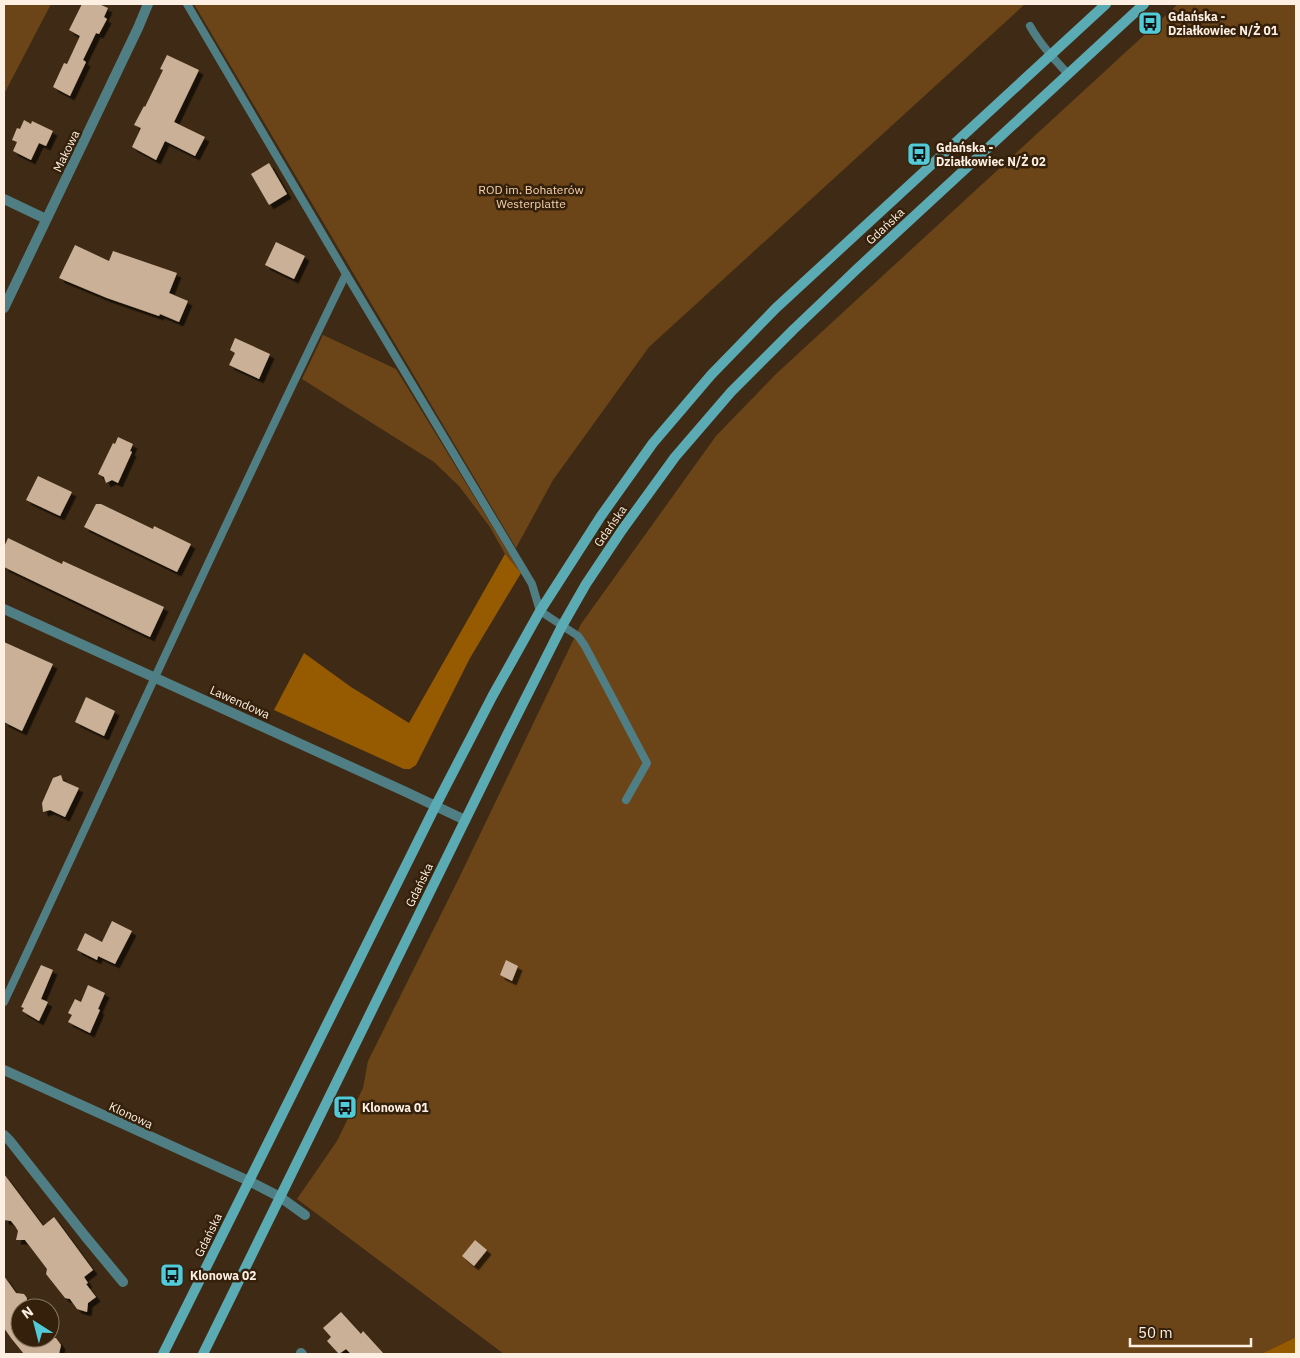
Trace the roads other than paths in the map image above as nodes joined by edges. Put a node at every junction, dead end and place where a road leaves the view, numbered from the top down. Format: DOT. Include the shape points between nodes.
graph roads {
  1 [pos="148,4"];
  2 [pos="186,4"];
  3 [pos="1106,4"];
  4 [pos="1144,4"];
  5 [pos="1030,26"];
  6 [pos="1050,55"];
  7 [pos="1068,74"];
  8 [pos="4,199"];
  9 [pos="46,219"];
  10 [pos="346,274"];
  11 [pos="4,308"];
  12 [pos="4,609"];
  13 [pos="540,611"];
  14 [pos="562,626"];
  15 [pos="156,678"];
  16 [pos="626,800"];
  17 [pos="436,806"];
  18 [pos="465,820"];
  19 [pos="4,1002"];
  20 [pos="4,1070"];
  21 [pos="4,1135"];
  22 [pos="249,1181"];
  23 [pos="280,1197"];
  24 [pos="305,1215"];
  25 [pos="124,1282"];
  26 [pos="163,1354"];
  27 [pos="203,1354"];
  1 -- 9 [label="street, Makowa"];
  2 -- 10 [label="lane"];
  3 -- 6 [label="main road, Gdańska"];
  4 -- 7 [label="main road, Gdańska"];
  5 -- 6 [label="lane"];
  6 -- 7 [label="lane"];
  6 -- 13 [label="main road, Gdańska" via="783,302 711,375 653,443"];
  7 -- 14 [label="main road, Gdańska" via="858,268 732,392 675,457 586,584"];
  8 -- 9 [label="street"];
  9 -- 11 [label="street, Makowa"];
  10 -- 13 [label="lane" via="532,584"];
  10 -- 15 [label="lane" via="267,435"];
  12 -- 15 [label="street, Lawendowa"];
  13 -- 14 [label="lane"];
  13 -- 17 [label="main road, Gdańska"];
  14 -- 16 [label="lane" via="578,636 585,646 647,763"];
  14 -- 18 [label="main road, Gdańska"];
  15 -- 17 [label="street, Lawendowa"];
  15 -- 19 [label="lane"];
  17 -- 18 [label="street, Lawendowa"];
  17 -- 22 [label="main road, Gdańska"];
  18 -- 23 [label="main road, Gdańska"];
  20 -- 22 [label="street, Klonowa"];
  21 -- 25 [label="street"];
  22 -- 23 [label="street"];
  22 -- 26 [label="main road, Gdańska"];
  23 -- 24 [label="street"];
  23 -- 27 [label="main road, Gdańska"];
}
